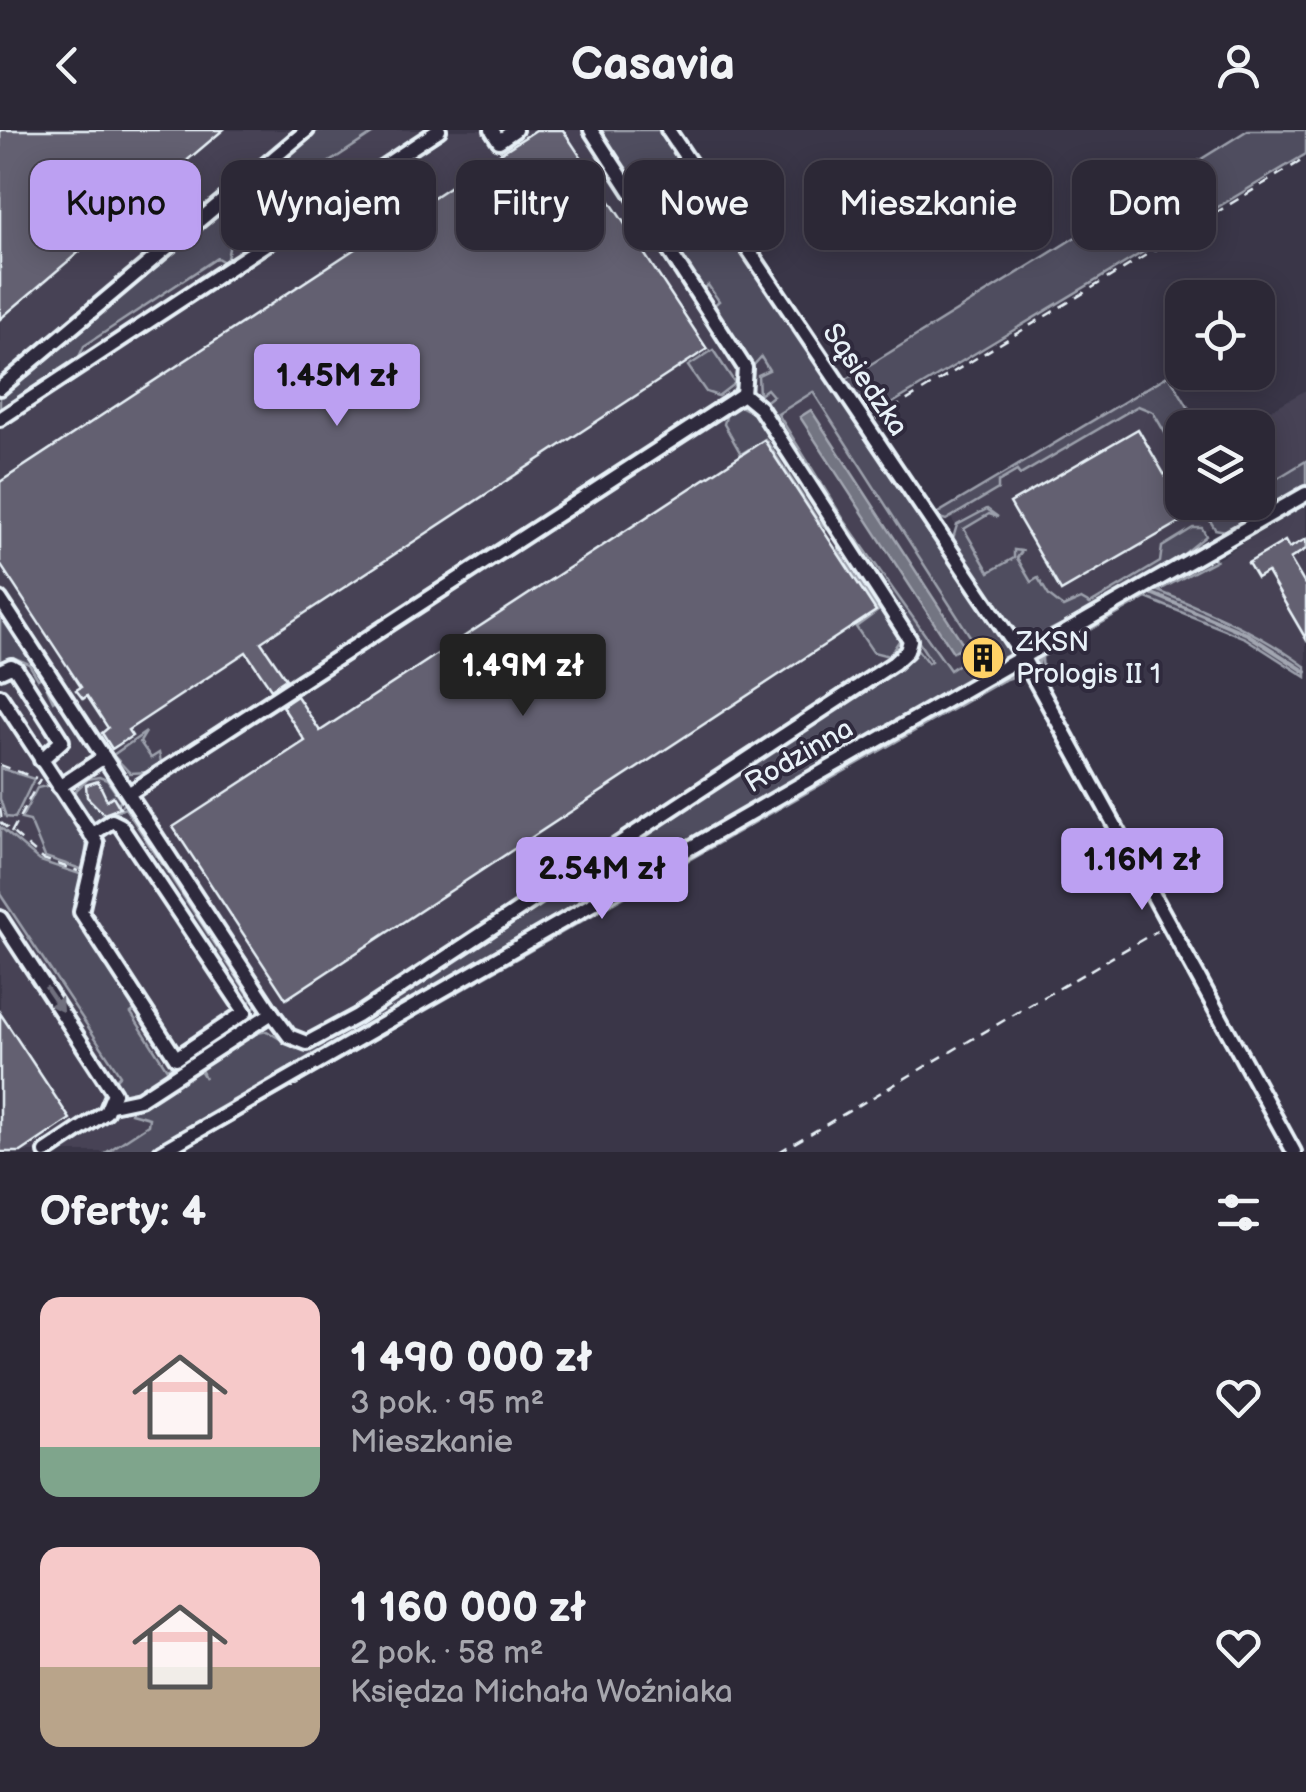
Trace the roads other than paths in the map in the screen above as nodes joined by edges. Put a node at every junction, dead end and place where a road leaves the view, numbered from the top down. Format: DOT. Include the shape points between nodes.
graph roads {
  1 [pos="307,130"];
  2 [pos="439,130"];
  3 [pos="492,130"];
  4 [pos="515,130"];
  5 [pos="591,130"];
  6 [pos="668,130"];
  7 [pos="0,388"];
  8 [pos="743,394"];
  9 [pos="0,419"];
  10 [pos="1306,494"];
  11 [pos="0,599"];
  12 [pos="1022,656"];
  13 [pos="0,671"];
  14 [pos="0,696"];
  15 [pos="104,757"];
  16 [pos="41,760"];
  17 [pos="58,786"];
  18 [pos="128,794"];
  19 [pos="91,835"];
  20 [pos="0,918"];
  21 [pos="272,1013"];
  22 [pos="112,1105"];
  23 [pos="46,1152"];
  24 [pos="161,1152"];
  25 [pos="1294,1152"];
  1 -- 7 [label="street"];
  2 -- 9 [label="street"];
  3 -- 4 [label="street" via="499,140"];
  5 -- 8 [label="street" via="745,368"];
  6 -- 12 [label="street, Sąsiedzka"];
  8 -- 18 [label="street"];
  8 -- 21 [label="street" via="760,408 908,632 905,654 322,1036 296,1040"];
  10 -- 12 [label="street, Rodzinna"];
  11 -- 15 [label="street"];
  12 -- 24 [label="street, Rodzinna"];
  12 -- 25 [label="street, Sąsiedzka"];
  13 -- 16 [label="street" via="16,669 62,740"];
  14 -- 16 [label="street"];
  15 -- 17 [label="street"];
  15 -- 18 [label="street"];
  16 -- 17 [label="street"];
  17 -- 19 [label="street"];
  18 -- 21 [label="street"];
  19 -- 19 [label="street" via="112,821 120,825 244,1012 176,1058 81,912 96,843"];
  20 -- 22 [label="street, one-way" via="110,1082"];
  21 -- 22 [label="street" via="140,1099"];
  22 -- 23 [label="street"];
}
